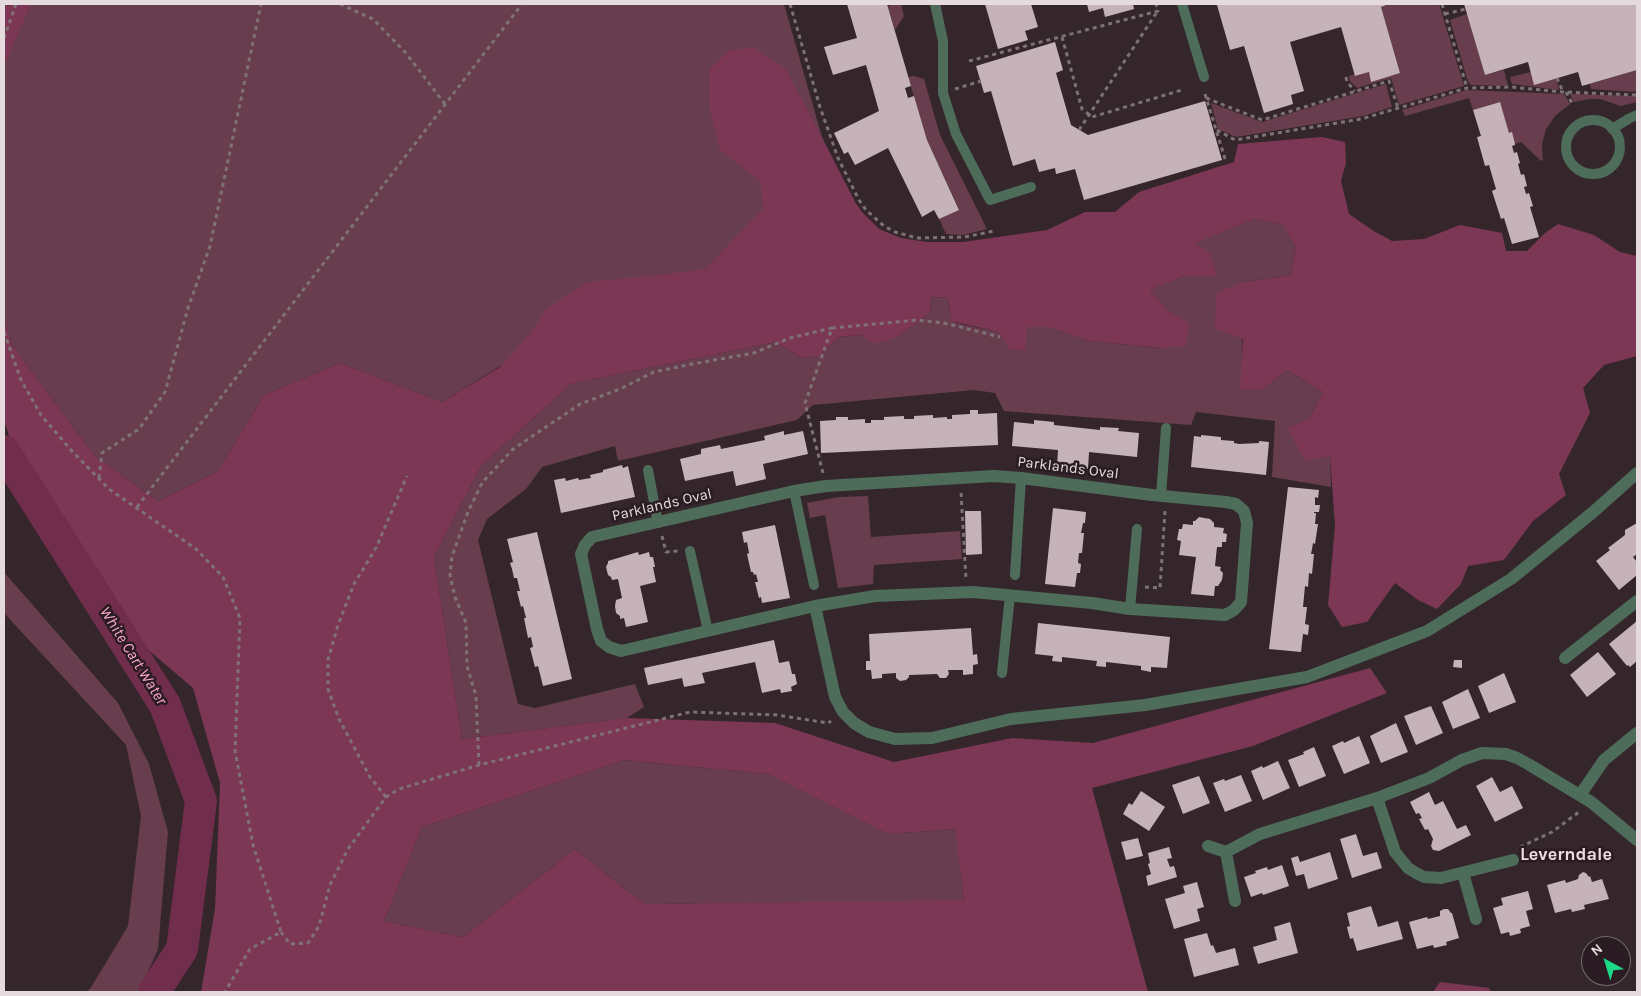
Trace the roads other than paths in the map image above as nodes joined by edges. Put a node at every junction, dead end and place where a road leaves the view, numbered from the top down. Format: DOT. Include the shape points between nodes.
graph roads {
  1 [pos="935,4"];
  2 [pos="1182,4"];
  3 [pos="1204,77"];
  4 [pos="1637,115"];
  5 [pos="1612,129"];
  6 [pos="1031,187"];
  7 [pos="1166,428"];
  8 [pos="648,470"];
  9 [pos="1637,472"];
  10 [pos="1021,478"];
  11 [pos="794,491"];
  12 [pos="1163,496"];
  13 [pos="658,523"];
  14 [pos="1137,529"];
  15 [pos="690,551"];
  16 [pos="1015,575"];
  17 [pos="814,585"];
  18 [pos="1010,595"];
  19 [pos="1637,601"];
  20 [pos="815,606"];
  21 [pos="1130,608"];
  22 [pos="708,630"];
  23 [pos="1565,658"];
  24 [pos="1002,673"];
  25 [pos="1637,734"];
  26 [pos="1376,798"];
  27 [pos="1585,798"];
  28 [pos="1637,840"];
  29 [pos="1208,846"];
  30 [pos="1226,852"];
  31 [pos="1513,860"];
  32 [pos="1463,873"];
  33 [pos="1235,901"];
  34 [pos="1476,919"];
  1 -- 6 [label="lane" via="943,41 943,93 956,134 990,200"];
  2 -- 3 [label="lane"];
  4 -- 5 [label="lane"];
  5 -- 5 [label="lane" via="1591,120 1573,130 1568,137 1566,154 1575,168 1592,175 1608,170 1619,152"];
  7 -- 12 [label="lane"];
  8 -- 13 [label="lane"];
  9 -- 20 [label="street" via="1511,579 1428,631 1307,677 1145,705 1011,719 932,738 894,739 869,732 854,723 835,697"];
  10 -- 11 [label="street, Parklands Oval" via="994,476 826,486"];
  10 -- 12 [label="street, Parklands Oval"];
  10 -- 16 [label="lane"];
  11 -- 13 [label="street, Parklands Oval"];
  11 -- 17 [label="lane"];
  12 -- 21 [label="street, Parklands Oval" via="1226,502 1236,504 1244,511 1247,522 1241,602 1225,615"];
  13 -- 22 [label="street, Parklands Oval" via="592,537 585,545 581,554 601,641 621,651"];
  14 -- 21 [label="lane"];
  15 -- 22 [label="lane"];
  18 -- 20 [label="street, Parklands Oval" via="967,592 876,596"];
  18 -- 21 [label="street, Parklands Oval"];
  18 -- 24 [label="lane"];
  19 -- 23 [label="street"];
  20 -- 22 [label="street, Parklands Oval"];
  25 -- 27 [label="street" via="1604,760"];
  26 -- 27 [label="street" via="1429,778 1472,756 1493,753 1518,758"];
  26 -- 30 [label="street" via="1260,834"];
  26 -- 32 [label="street" via="1395,852 1408,868 1433,878"];
  27 -- 28 [label="street"];
  29 -- 30 [label="street"];
  30 -- 33 [label="street"];
  31 -- 32 [label="street"];
  32 -- 34 [label="street"];
}
